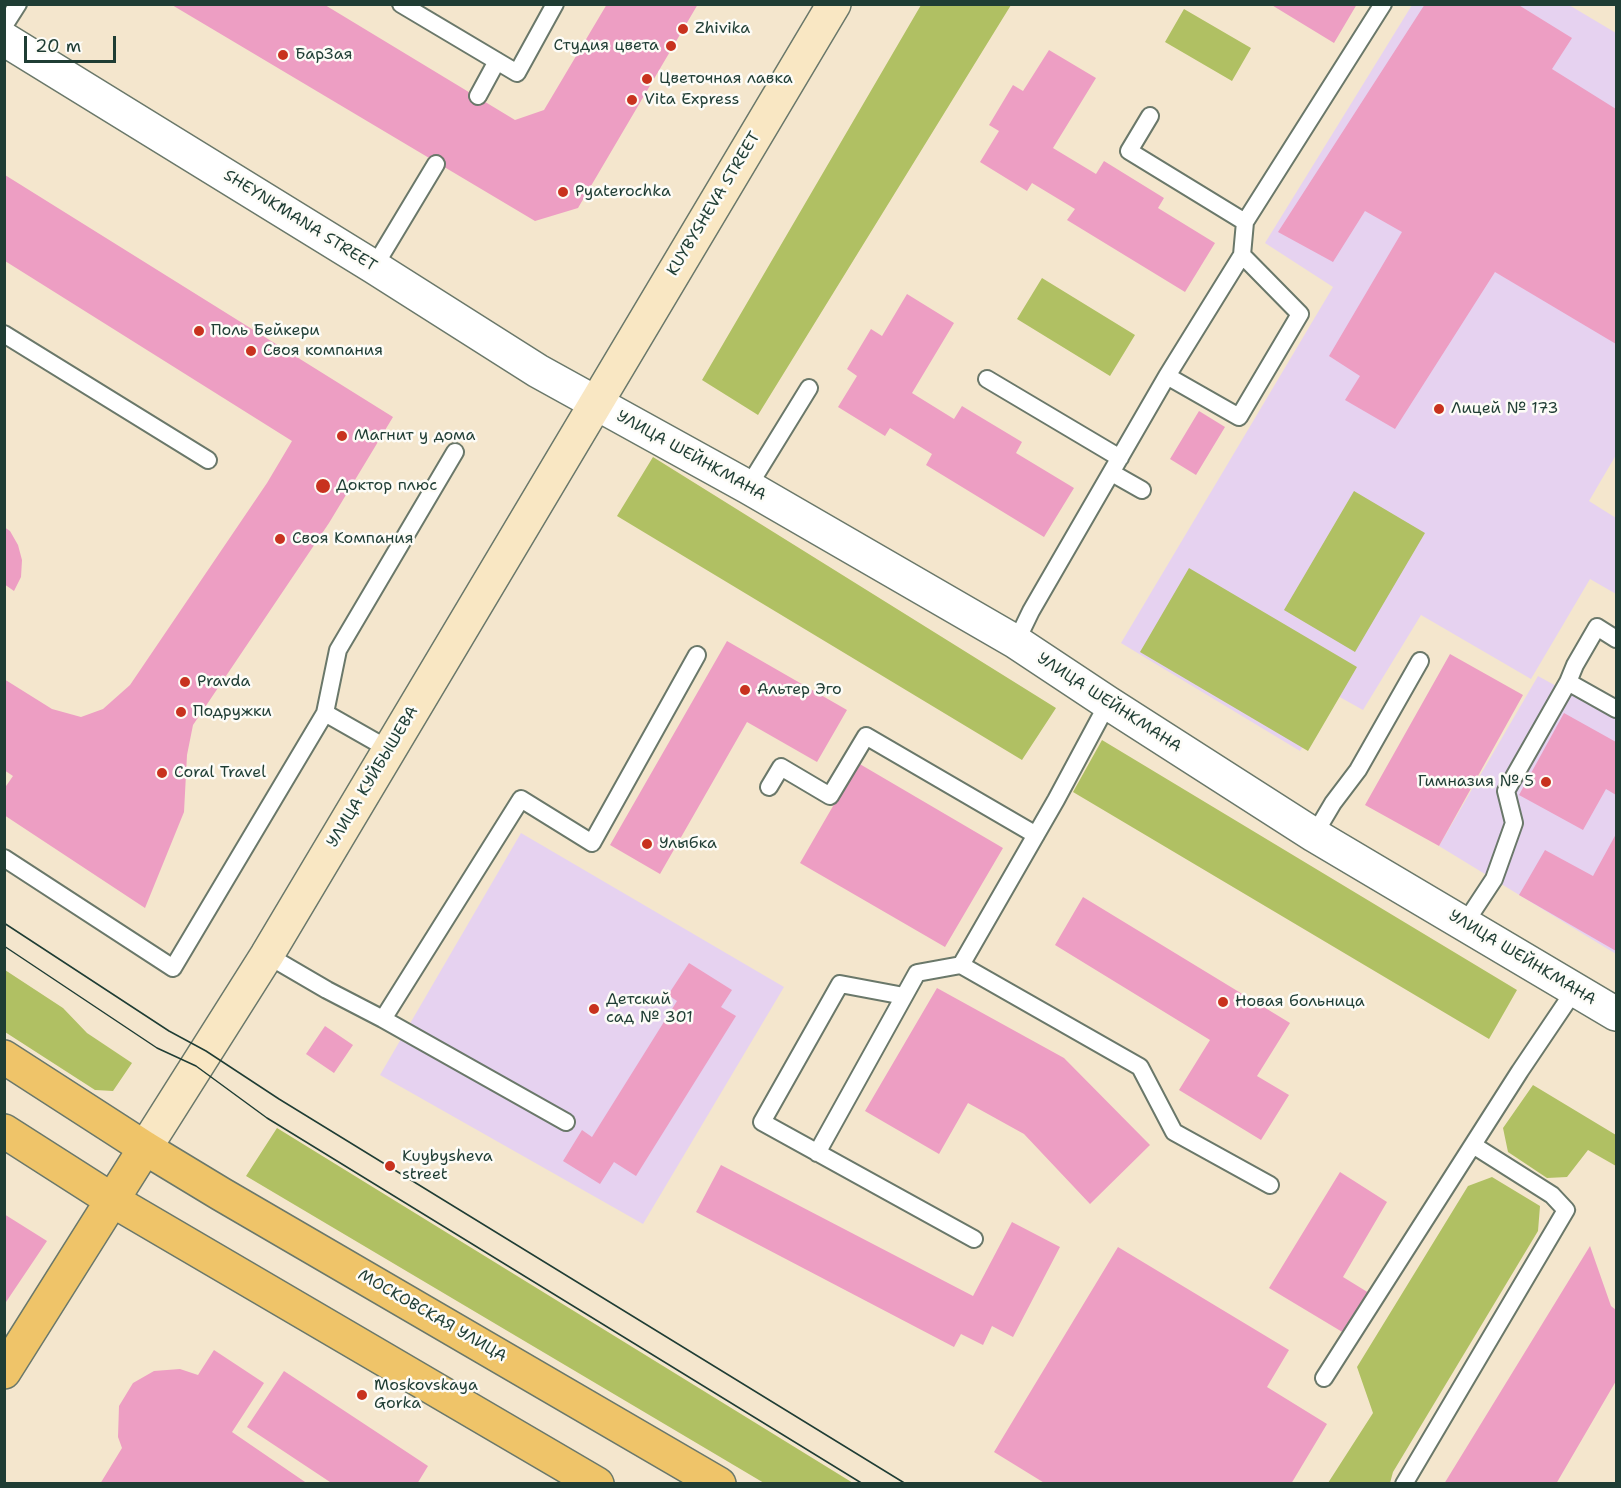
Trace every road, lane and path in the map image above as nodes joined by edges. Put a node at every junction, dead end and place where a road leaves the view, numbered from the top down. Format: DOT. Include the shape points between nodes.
graph roads {
  1 [pos="18,4"];
  2 [pos="401,4"];
  3 [pos="555,4"];
  4 [pos="834,4"];
  5 [pos="1383,4"];
  6 [pos="4,26"];
  7 [pos="4,39"];
  8 [pos="497,61"];
  9 [pos="478,96"];
  10 [pos="1150,116"];
  11 [pos="436,164"];
  12 [pos="1245,222"];
  13 [pos="1242,255"];
  14 [pos="374,267"];
  15 [pos="4,334"];
  16 [pos="1167,376"];
  17 [pos="987,380"];
  18 [pos="809,388"];
  19 [pos="595,403"];
  20 [pos="455,452"];
  21 [pos="208,460"];
  22 [pos="1116,465"];
  23 [pos="748,487"];
  24 [pos="1142,490"];
  25 [pos="1617,639"];
  26 [pos="1016,642"];
  27 [pos="697,655"];
  28 [pos="1420,661"];
  29 [pos="1568,682"];
  30 [pos="1108,703"];
  31 [pos="1617,709"];
  32 [pos="325,713"];
  33 [pos="390,750"];
  34 [pos="769,787"];
  35 [pos="1036,835"];
  36 [pos="1314,835"];
  37 [pos="4,858"];
  38 [pos="1465,923"];
  39 [pos="267,955"];
  40 [pos="961,965"];
  41 [pos="1574,991"];
  42 [pos="904,996"];
  43 [pos="1617,1014"];
  44 [pos="383,1019"];
  45 [pos="4,1057"];
  46 [pos="566,1122"];
  47 [pos="4,1131"];
  48 [pos="1473,1145"];
  49 [pos="145,1148"];
  50 [pos="817,1153"];
  51 [pos="1270,1185"];
  52 [pos="112,1200"];
  53 [pos="974,1239"];
  54 [pos="4,1372"];
  55 [pos="1324,1378"];
  56 [pos="597,1484"];
  57 [pos="719,1484"];
  58 [pos="1404,1484"];
  1 -- 6 [label="lane"];
  2 -- 8 [label="lane"];
  3 -- 8 [label="lane" via="517,73"];
  4 -- 19 [label="main road, KUYBYSHEVA STREET"];
  5 -- 12 [label="lane"];
  7 -- 14 [label="street, SHEYNKMANA STREET"];
  8 -- 9 [label="lane"];
  10 -- 12 [label="lane" via="1129,151"];
  11 -- 14 [label="lane"];
  12 -- 13 [label="lane"];
  13 -- 16 [label="lane"];
  13 -- 16 [label="lane" via="1300,314 1239,417"];
  14 -- 19 [label="street, SHEYNKMANA STREET"];
  15 -- 21 [label="lane"];
  16 -- 22 [label="lane"];
  17 -- 22 [label="lane"];
  18 -- 23 [label="lane"];
  19 -- 23 [label="street, УЛИЦА ШЕЙНКМАНА"];
  19 -- 33 [label="main road, УЛИЦА КУЙБЫШЕВА"];
  20 -- 32 [label="lane" via="338,650"];
  22 -- 24 [label="lane"];
  22 -- 26 [label="lane"];
  23 -- 26 [label="street, УЛИЦА ШЕЙНКМАНА"];
  25 -- 29 [label="lane" via="1597,627"];
  26 -- 30 [label="street, УЛИЦА ШЕЙНКМАНА"];
  27 -- 44 [label="lane" via="592,843 521,799"];
  28 -- 36 [label="lane" via="1358,770"];
  29 -- 31 [label="lane"];
  29 -- 38 [label="lane" via="1506,791 1514,824 1494,879"];
  30 -- 35 [label="lane"];
  30 -- 36 [label="street, УЛИЦА ШЕЙНКМАНА"];
  32 -- 33 [label="lane"];
  32 -- 37 [label="lane" via="172,968"];
  33 -- 39 [label="main road, УЛИЦА КУЙБЫШЕВА"];
  34 -- 35 [label="lane" via="781,767 830,796 866,736"];
  35 -- 40 [label="lane"];
  36 -- 38 [label="street, УЛИЦА ШЕЙНКМАНА"];
  38 -- 41 [label="street, УЛИЦА ШЕЙНКМАНА"];
  39 -- 44 [label="lane"];
  39 -- 49 [label="main road, УЛИЦА КУЙБЫШЕВА"];
  40 -- 42 [label="lane" via="917,973"];
  40 -- 51 [label="lane" via="1140,1067 1174,1132"];
  41 -- 43 [label="street, УЛИЦА ШЕЙНКМАНА"];
  41 -- 48 [label="lane"];
  42 -- 50 [label="lane"];
  42 -- 50 [label="lane" via="840,984 762,1122"];
  44 -- 46 [label="lane"];
  45 -- 49 [label="main road, МОСКОВСКАЯ УЛИЦА"];
  47 -- 52 [label="main road"];
  48 -- 55 [label="lane"];
  48 -- 58 [label="lane" via="1552,1196 1566,1210"];
  49 -- 52 [label="main road"];
  49 -- 57 [label="main road, МОСКОВСКАЯ УЛИЦА"];
  50 -- 53 [label="lane"];
  52 -- 54 [label="main road"];
  52 -- 56 [label="main road"];
}
